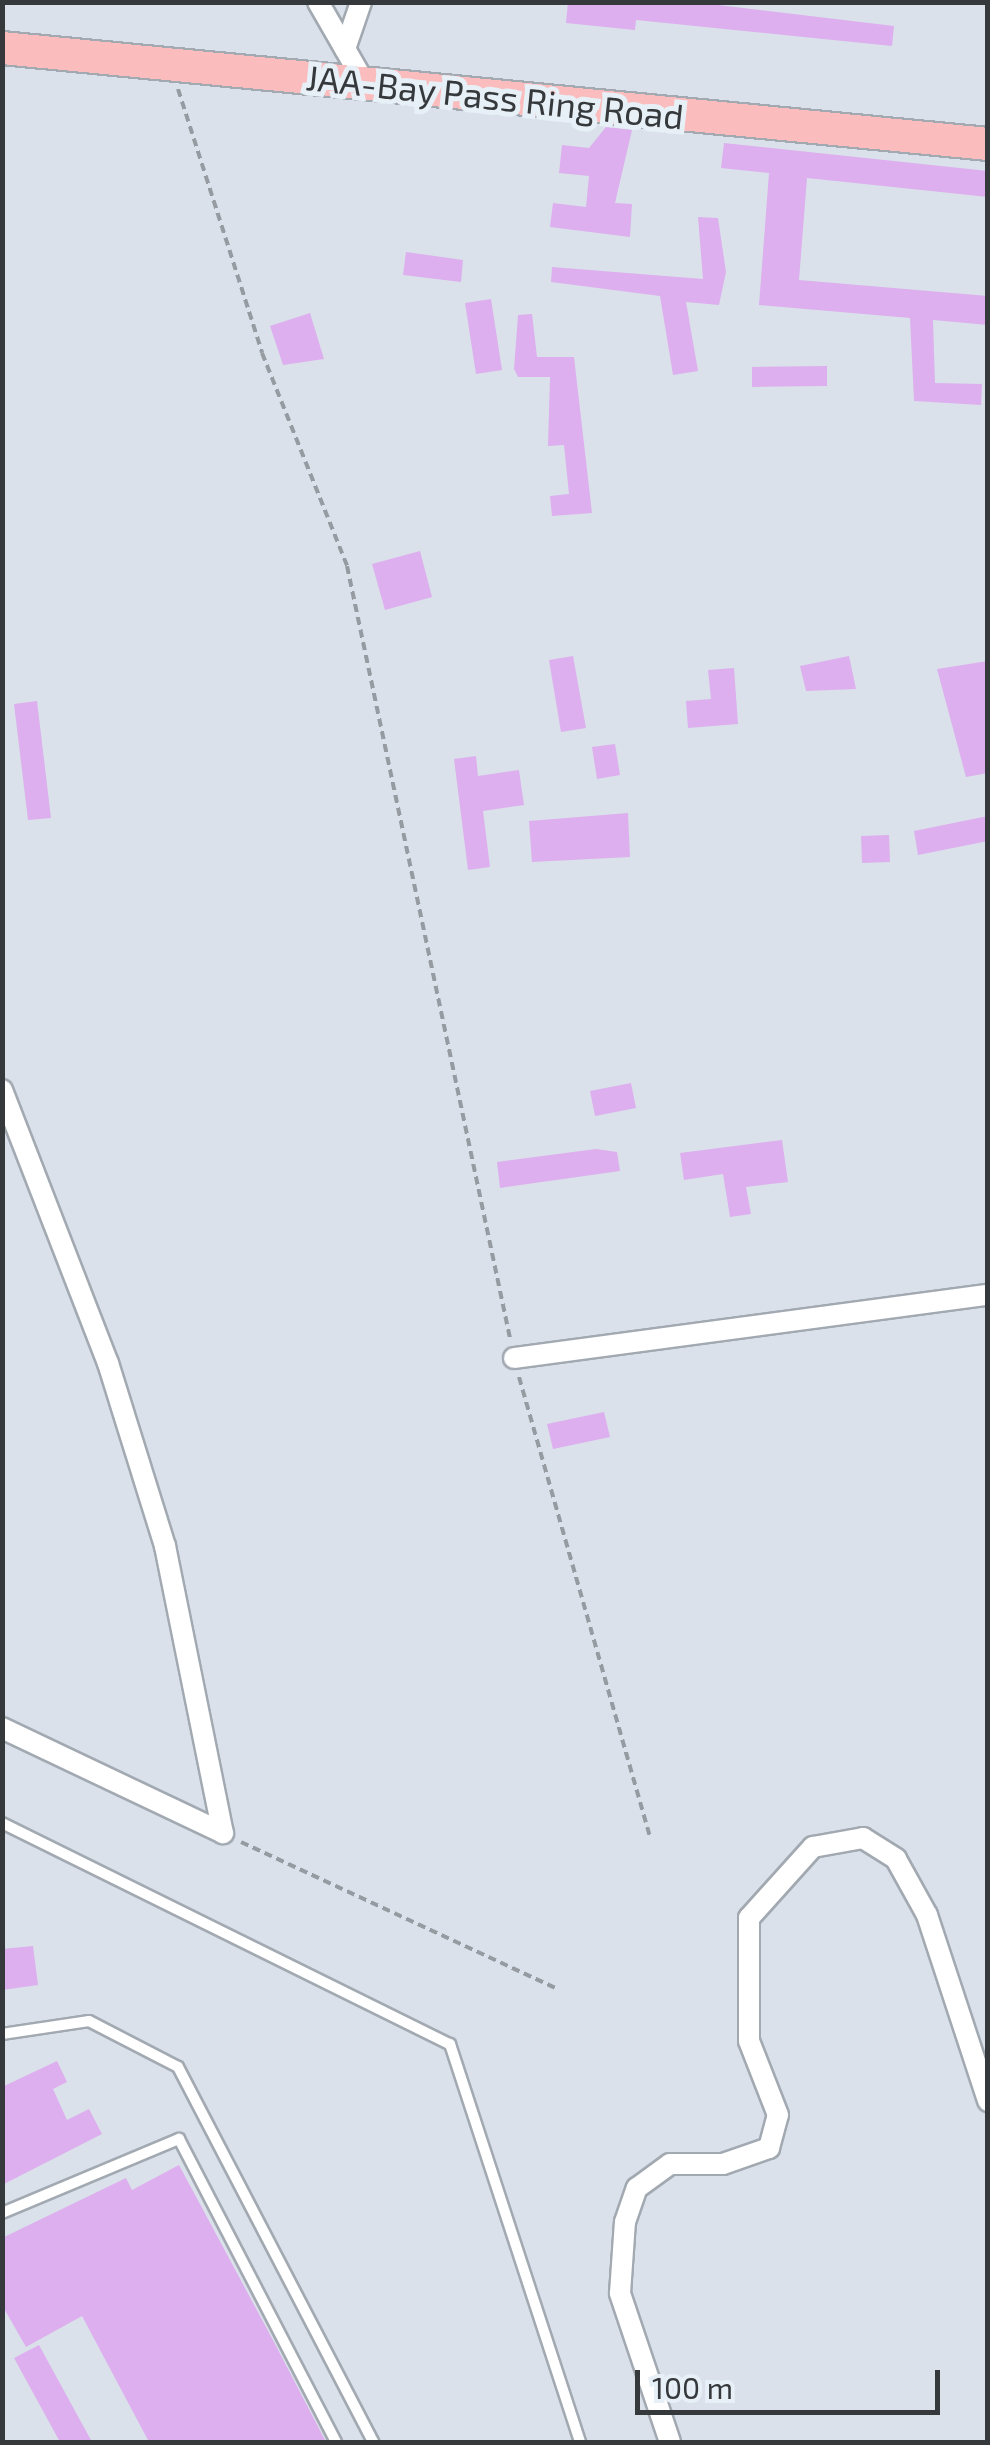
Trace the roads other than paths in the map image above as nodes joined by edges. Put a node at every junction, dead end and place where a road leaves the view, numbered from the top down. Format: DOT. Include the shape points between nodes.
graph roads {
  1 [pos="318,2"];
  2 [pos="361,2"];
  3 [pos="2,48"];
  4 [pos="345,49"];
  5 [pos="364,82"];
  6 [pos="988,144"];
  7 [pos="2,1090"];
  8 [pos="988,1295"];
  9 [pos="514,1358"];
  10 [pos="2,1728"];
  11 [pos="2,1823"];
  12 [pos="2,2034"];
  13 [pos="988,2101"];
  14 [pos="2,2213"];
  15 [pos="336,2442"];
  16 [pos="373,2442"];
  17 [pos="580,2442"];
  18 [pos="670,2442"];
  1 -- 4 [label="street"];
  2 -- 4 [label="street"];
  3 -- 5 [label="highway, JAA-Bay Pass Ring Road"];
  4 -- 5 [label="street"];
  5 -- 6 [label="highway, JAA-Bay Pass Ring Road"];
  7 -- 10 [label="street" via="108,1362 165,1546 223,1833"];
  8 -- 9 [label="street"];
  11 -- 17 [label="lane" via="450,2044"];
  12 -- 16 [label="lane" via="90,2021 178,2067"];
  13 -- 18 [label="street" via="927,1915 896,1859 863,1838 813,1847 749,1918 749,2041 778,2114 769,2148 722,2164 670,2164 637,2188 626,2222 620,2293"];
  14 -- 15 [label="lane" via="179,2139"];
}
